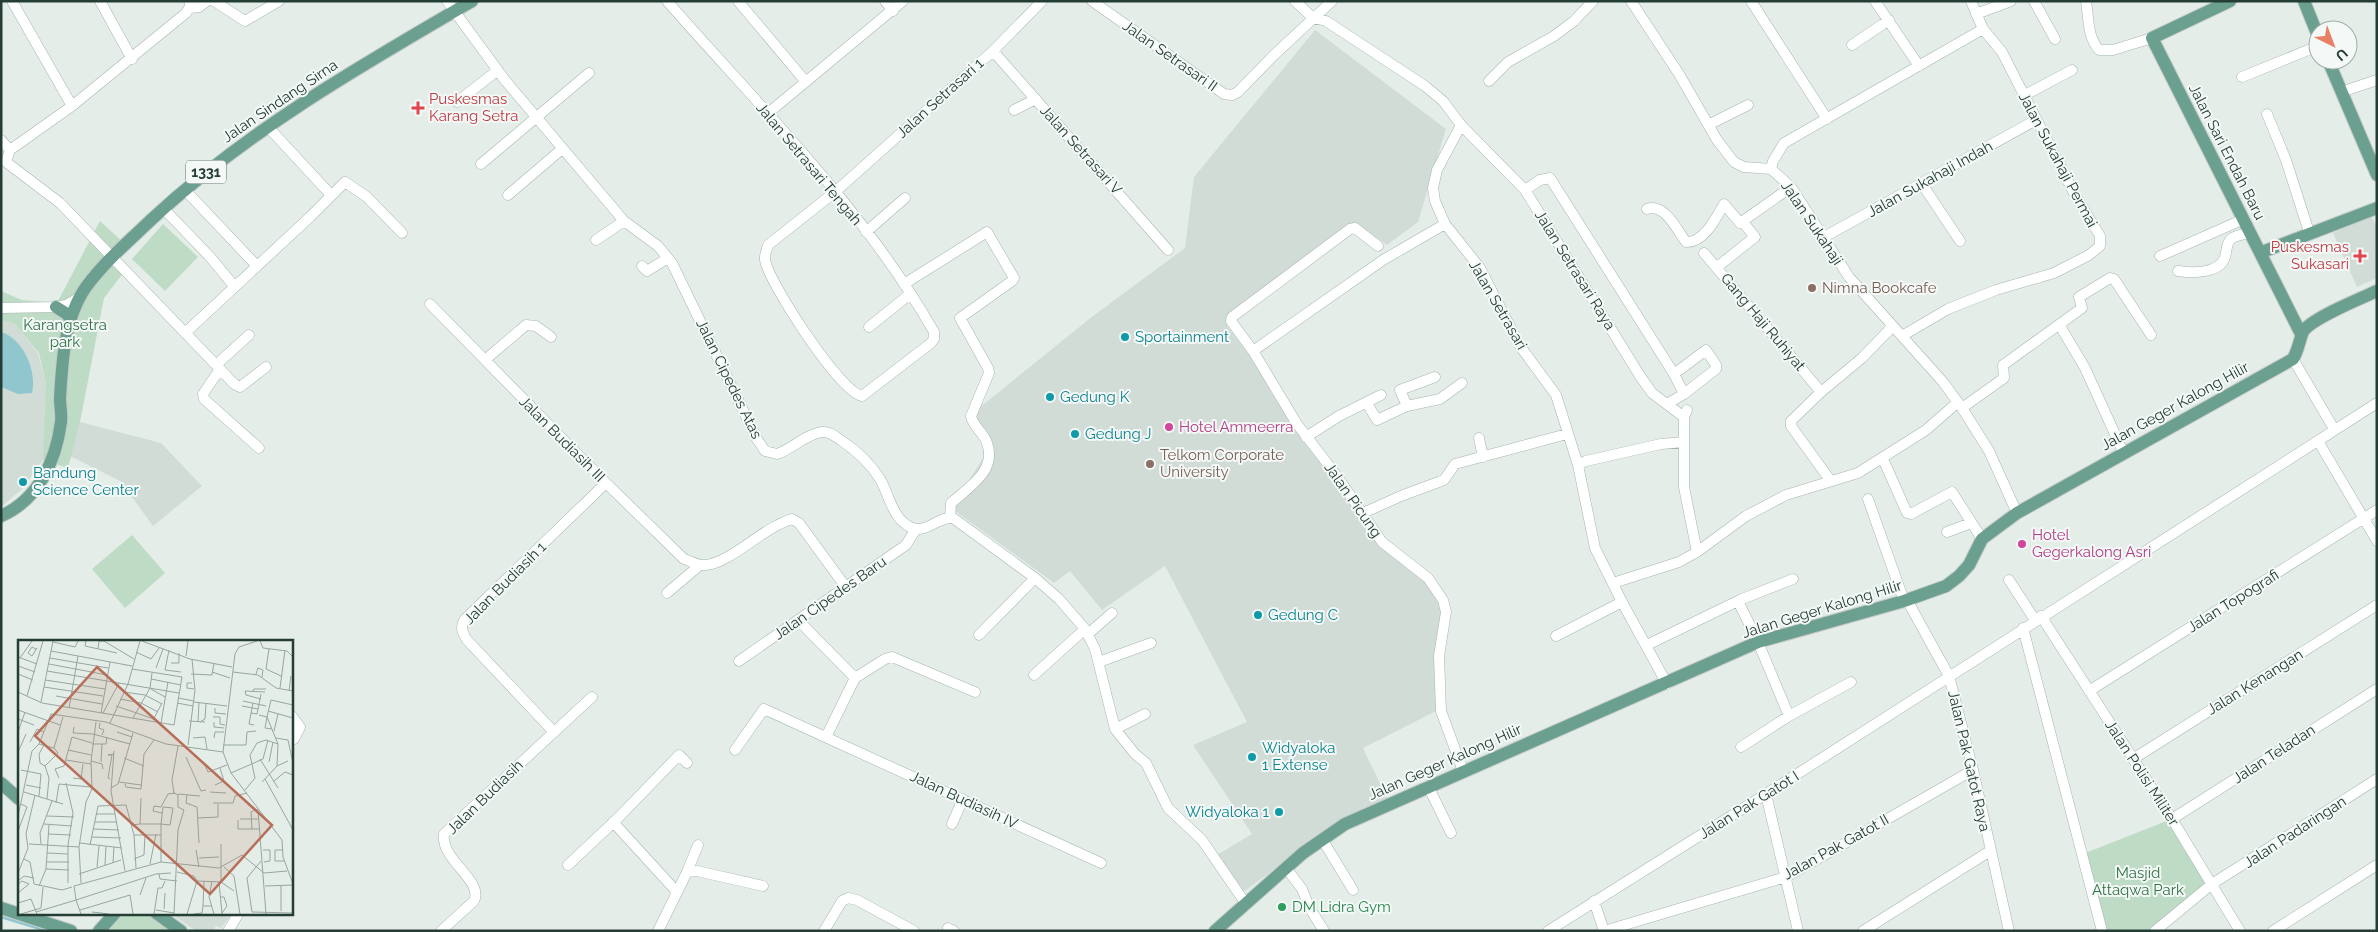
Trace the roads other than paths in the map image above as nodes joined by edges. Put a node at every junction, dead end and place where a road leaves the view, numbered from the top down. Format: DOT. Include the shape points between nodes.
graph roads {
  1 [pos="12,1"];
  2 [pos="100,1"];
  3 [pos="207,1"];
  4 [pos="214,1"];
  5 [pos="279,1"];
  6 [pos="290,1"];
  7 [pos="472,1"];
  8 [pos="667,1"];
  9 [pos="738,1"];
  10 [pos="885,1"];
  11 [pos="903,1"];
  12 [pos="1042,1"];
  13 [pos="1092,1"];
  14 [pos="1295,1"];
  15 [pos="1332,1"];
  16 [pos="1593,1"];
  17 [pos="1631,1"];
  18 [pos="1752,1"];
  19 [pos="1875,1"];
  20 [pos="1971,1"];
  21 [pos="2010,1"];
  22 [pos="2034,1"];
  23 [pos="2086,1"];
  24 [pos="2230,1"];
  25 [pos="2304,1"];
  26 [pos="190,4"];
  27 [pos="450,6"];
  28 [pos="893,11"];
  29 [pos="1976,14"];
  30 [pos="1313,18"];
  31 [pos="252,20"];
  32 [pos="1889,20"];
  33 [pos="2312,20"];
  34 [pos="1983,29"];
  35 [pos="2152,38"];
  36 [pos="2055,39"];
  37 [pos="1852,45"];
  38 [pos="2308,50"];
  39 [pos="993,51"];
  40 [pos="132,59"];
  41 [pos="1919,66"];
  42 [pos="498,70"];
  43 [pos="2072,70"];
  44 [pos="2332,70"];
  45 [pos="589,73"];
  46 [pos="2057,73"];
  47 [pos="2242,77"];
  48 [pos="1489,80"];
  49 [pos="2377,80"];
  50 [pos="806,82"];
  51 [pos="2341,92"];
  52 [pos="2022,93"];
  53 [pos="1036,99"];
  54 [pos="457,102"];
  55 [pos="72,106"];
  56 [pos="1748,106"];
  57 [pos="1014,110"];
  58 [pos="767,114"];
  59 [pos="2267,114"];
  60 [pos="536,117"];
  61 [pos="1827,118"];
  62 [pos="2036,120"];
  63 [pos="1461,125"];
  64 [pos="1708,125"];
  65 [pos="268,126"];
  66 [pos="1,140"];
  67 [pos="562,149"];
  68 [pos="10,150"];
  69 [pos="3,163"];
  70 [pos="480,164"];
  71 [pos="1771,169"];
  72 [pos="2377,175"];
  73 [pos="1922,184"];
  74 [pos="1791,187"];
  75 [pos="185,190"];
  76 [pos="1525,190"];
  77 [pos="835,192"];
  78 [pos="330,195"];
  79 [pos="508,196"];
  80 [pos="905,198"];
  81 [pos="2377,208"];
  82 [pos="164,209"];
  83 [pos="1647,209"];
  84 [pos="2244,219"];
  85 [pos="624,221"];
  86 [pos="1741,222"];
  87 [pos="1445,224"];
  88 [pos="866,232"];
  89 [pos="2309,232"];
  90 [pos="402,233"];
  91 [pos="2250,233"];
  92 [pos="1824,237"];
  93 [pos="596,240"];
  94 [pos="1960,241"];
  95 [pos="1378,246"];
  96 [pos="1168,250"];
  97 [pos="2262,252"];
  98 [pos="1704,253"];
  99 [pos="112,256"];
  100 [pos="2160,256"];
  101 [pos="668,258"];
  102 [pos="257,266"];
  103 [pos="642,266"];
  104 [pos="1717,267"];
  105 [pos="2178,271"];
  106 [pos="904,284"];
  107 [pos="234,286"];
  108 [pos="2377,291"];
  109 [pos="910,294"];
  110 [pos="82,295"];
  111 [pos="430,304"];
  112 [pos="56,307"];
  113 [pos="1,308"];
  114 [pos="2296,319"];
  115 [pos="71,320"];
  116 [pos="2310,324"];
  117 [pos="869,326"];
  118 [pos="1893,326"];
  119 [pos="2060,326"];
  120 [pos="185,333"];
  121 [pos="2302,334"];
  122 [pos="250,335"];
  123 [pos="2150,335"];
  124 [pos="1902,336"];
  125 [pos="551,337"];
  126 [pos="934,339"];
  127 [pos="1253,351"];
  128 [pos="2293,359"];
  129 [pos="485,360"];
  130 [pos="266,366"];
  131 [pos="218,367"];
  132 [pos="1674,374"];
  133 [pos="1435,377"];
  134 [pos="1462,383"];
  135 [pos="1821,392"];
  136 [pos="1684,394"];
  137 [pos="1381,395"];
  138 [pos="1366,402"];
  139 [pos="2377,403"];
  140 [pos="1667,404"];
  141 [pos="1960,405"];
  142 [pos="1407,406"];
  143 [pos="2334,429"];
  144 [pos="1567,434"];
  145 [pos="1306,437"];
  146 [pos="1479,438"];
  147 [pos="2318,441"];
  148 [pos="1684,442"];
  149 [pos="259,448"];
  150 [pos="2124,454"];
  151 [pos="1483,457"];
  152 [pos="1883,459"];
  153 [pos="1578,465"];
  154 [pos="1830,480"];
  155 [pos="606,484"];
  156 [pos="1868,499"];
  157 [pos="2377,510"];
  158 [pos="1363,513"];
  159 [pos="2017,513"];
  160 [pos="1,516"];
  161 [pos="950,517"];
  162 [pos="2363,518"];
  163 [pos="1971,524"];
  164 [pos="916,529"];
  165 [pos="1946,532"];
  166 [pos="1982,539"];
  167 [pos="2377,541"];
  168 [pos="1697,552"];
  169 [pos="700,565"];
  170 [pos="1035,578"];
  171 [pos="1793,578"];
  172 [pos="2009,580"];
  173 [pos="1613,583"];
  174 [pos="845,586"];
  175 [pos="667,593"];
  176 [pos="1905,600"];
  177 [pos="1738,601"];
  178 [pos="1622,602"];
  179 [pos="2377,605"];
  180 [pos="1112,613"];
  181 [pos="2038,618"];
  182 [pos="798,621"];
  183 [pos="2023,628"];
  184 [pos="1086,631"];
  185 [pos="978,635"];
  186 [pos="1556,636"];
  187 [pos="1758,642"];
  188 [pos="1152,643"];
  189 [pos="1647,645"];
  190 [pos="739,661"];
  191 [pos="1099,662"];
  192 [pos="1034,675"];
  193 [pos="1949,676"];
  194 [pos="855,678"];
  195 [pos="1851,682"];
  196 [pos="1668,684"];
  197 [pos="2377,689"];
  198 [pos="2089,691"];
  199 [pos="975,692"];
  200 [pos="592,697"];
  201 [pos="1146,714"];
  202 [pos="292,716"];
  203 [pos="1789,716"];
  204 [pos="1115,730"];
  205 [pos="553,731"];
  206 [pos="826,737"];
  207 [pos="294,739"];
  208 [pos="1741,747"];
  209 [pos="735,750"];
  210 [pos="2133,759"];
  211 [pos="687,763"];
  212 [pos="1463,770"];
  213 [pos="1973,770"];
  214 [pos="2377,779"];
  215 [pos="1,783"];
  216 [pos="1428,786"];
  217 [pos="1766,794"];
  218 [pos="18,798"];
  219 [pos="963,799"];
  220 [pos="2172,820"];
  221 [pos="614,822"];
  222 [pos="952,824"];
  223 [pos="1451,833"];
  224 [pos="1322,839"];
  225 [pos="698,845"];
  226 [pos="1990,851"];
  227 [pos="1101,863"];
  228 [pos="568,865"];
  229 [pos="2377,865"];
  230 [pos="1286,868"];
  231 [pos="687,872"];
  232 [pos="1786,877"];
  233 [pos="2212,884"];
  234 [pos="763,886"];
  235 [pos="1353,890"];
  236 [pos="677,892"];
  237 [pos="1594,901"];
  238 [pos="1246,904"];
  239 [pos="1,908"];
  240 [pos="18,914"];
  241 [pos="19,914"];
  242 [pos="114,914"];
  243 [pos="157,914"];
  244 [pos="238,914"];
  245 [pos="71,931"];
  246 [pos="100,931"];
  247 [pos="182,931"];
  248 [pos="228,931"];
  249 [pos="442,931"];
  250 [pos="658,931"];
  251 [pos="824,931"];
  252 [pos="914,931"];
  253 [pos="1215,931"];
  254 [pos="1324,931"];
  255 [pos="1548,931"];
  256 [pos="1604,931"];
  257 [pos="1798,931"];
  258 [pos="1863,931"];
  259 [pos="2009,931"];
  260 [pos="2102,931"];
  261 [pos="2154,931"];
  262 [pos="2240,931"];
  263 [pos="2273,931"];
  1 -- 55 [label="street"];
  2 -- 40 [label="street"];
  3 -- 26 [label="street" via="199,7"];
  4 -- 31 [label="street" via="244,21"];
  5 -- 31 [label="street"];
  6 -- 31 [label="street"];
  7 -- 27 [label="main road, Jalan Sindang Sirna"];
  8 -- 58 [label="street, Jalan Setrasari Tengah"];
  9 -- 50 [label="street"];
  10 -- 28 [label="street"];
  11 -- 28 [label="street"];
  12 -- 39 [label="street, Jalan Setrasari 1"];
  13 -- 30 [label="street, Jalan Setrasari II" via="1228,95 1238,92"];
  14 -- 30 [label="street"];
  15 -- 30 [label="street"];
  16 -- 48 [label="street" via="1574,21 1508,62"];
  17 -- 64 [label="street, Jalan Sukahaji"];
  18 -- 61 [label="street"];
  19 -- 32 [label="street"];
  20 -- 29 [label="street, Jalan Sukahaji Permai"];
  21 -- 29 [label="street"];
  22 -- 36 [label="street"];
  23 -- 35 [label="street" via="2090,33 2099,50 2105,52"];
  24 -- 35 [label="main road"];
  25 -- 33 [label="main road"];
  26 -- 40 [label="street"];
  27 -- 42 [label="street, Jalan Cipedes Atas"];
  27 -- 65 [label="main road, Jalan Sindang Sirna / 1331"];
  28 -- 50 [label="street"];
  29 -- 34 [label="street, Jalan Sukahaji Permai"];
  30 -- 63 [label="street" via="1326,21 1425,86"];
  32 -- 37 [label="street"];
  32 -- 41 [label="street"];
  34 -- 41 [label="street"];
  34 -- 52 [label="street, Jalan Sukahaji Permai" via="1998,47"];
  35 -- 84 [label="main road, Jalan Sari Endah Baru"];
  38 -- 47 [label="street"];
  39 -- 53 [label="street, Jalan Setrasari V"];
  39 -- 77 [label="street, Jalan Setrasari 1"];
  40 -- 55 [label="street"];
  41 -- 61 [label="street"];
  42 -- 54 [label="street"];
  42 -- 60 [label="street, Jalan Cipedes Atas"];
  43 -- 52 [label="street"];
  44 -- 51 [label="main road"];
  45 -- 60 [label="street"];
  46 -- 52 [label="street"];
  49 -- 51 [label="street"];
  50 -- 58 [label="street"];
  51 -- 72 [label="main road"];
  52 -- 62 [label="street, Jalan Sukahaji Permai"];
  53 -- 57 [label="street"];
  53 -- 96 [label="street, Jalan Setrasari V"];
  55 -- 68 [label="street"];
  56 -- 64 [label="street"];
  58 -- 77 [label="street, Jalan Setrasari Tengah"];
  59 -- 89 [label="street"];
  60 -- 67 [label="street, Jalan Cipedes Atas"];
  60 -- 70 [label="street"];
  61 -- 71 [label="street" via="1784,143"];
  62 -- 73 [label="street, Jalan Sukahaji Indah"];
  62 -- 124 [label="street, Jalan Sukahaji Permai" via="2101,240 2098,249 2054,273 1996,290 1948,309"];
  63 -- 76 [label="street, Jalan Setrasari Raya"];
  63 -- 87 [label="street, Jalan Setrasari" via="1437,170 1433,188"];
  64 -- 71 [label="street, Jalan Sukahaji" via="1734,162 1744,167"];
  65 -- 75 [label="main road, Jalan Sindang Sirna / 1331"];
  65 -- 78 [label="street"];
  66 -- 68 [label="street"];
  67 -- 79 [label="street"];
  67 -- 85 [label="street, Jalan Cipedes Atas"];
  68 -- 69 [label="street"];
  69 -- 99 [label="street" via="60,203"];
  71 -- 74 [label="street, Jalan Sukahaji"];
  73 -- 92 [label="street, Jalan Sukahaji Indah"];
  73 -- 94 [label="street"];
  74 -- 86 [label="street"];
  74 -- 92 [label="street, Jalan Sukahaji"];
  75 -- 82 [label="main road, Jalan Sindang Sirna / 1331"];
  75 -- 102 [label="street"];
  76 -- 132 [label="street" via="1540,180 1550,178"];
  76 -- 140 [label="street, Jalan Setrasari Raya" via="1640,376 1652,393"];
  77 -- 88 [label="street, Jalan Setrasari Tengah"];
  77 -- 126 [label="street, Jalan Setrasari 1" via="768,245 764,258 771,277 812,343 832,370 850,389 862,396"];
  78 -- 90 [label="street" via="346,182 367,197"];
  78 -- 102 [label="street"];
  80 -- 88 [label="street"];
  81 -- 89 [label="main road"];
  82 -- 99 [label="main road, Jalan Sindang Sirna / 1331"];
  82 -- 107 [label="street"];
  83 -- 86 [label="street" via="1661,210 1687,243 1698,239 1724,204"];
  84 -- 91 [label="main road, Jalan Sari Endah Baru"];
  84 -- 100 [label="street"];
  85 -- 93 [label="street"];
  85 -- 101 [label="street, Jalan Cipedes Atas" via="658,246"];
  86 -- 104 [label="street" via="1755,237"];
  87 -- 127 [label="street" via="1383,260"];
  87 -- 144 [label="street, Jalan Setrasari" via="1480,268 1520,346 1556,395"];
  88 -- 106 [label="street, Jalan Setrasari Tengah"];
  89 -- 97 [label="main road"];
  91 -- 97 [label="main road, Jalan Sari Endah Baru"];
  91 -- 105 [label="street" via="2229,241 2225,259 2219,265 2200,272"];
  92 -- 118 [label="street, Jalan Sukahaji" via="1849,277"];
  95 -- 127 [label="street, Jalan Picung" via="1355,228 1350,229 1232,317 1231,322"];
  97 -- 114 [label="main road, Jalan Sari Endah Baru"];
  98 -- 104 [label="street, Gang Haji Ruhiyat"];
  99 -- 110 [label="main road, Jalan Sindang Sirna / 1331"];
  99 -- 120 [label="street"];
  101 -- 103 [label="street" via="647,271"];
  101 -- 164 [label="street, Jalan Cipedes Atas" via="765,451 777,454 819,432 831,434 866,461 880,479 899,518"];
  102 -- 107 [label="street"];
  104 -- 135 [label="street, Gang Haji Ruhiyat"];
  106 -- 109 [label="street, Jalan Setrasari Tengah"];
  106 -- 161 [label="street" via="987,232 1014,278 960,318 989,371 971,416 987,443 989,463 979,479 951,503"];
  107 -- 120 [label="street"];
  108 -- 116 [label="main road"];
  109 -- 117 [label="street"];
  109 -- 126 [label="street, Jalan Setrasari Tengah" via="934,332"];
  110 -- 112 [label="street" via="66,306"];
  110 -- 115 [label="main road, Jalan Sindang Sirna / 1331"];
  111 -- 129 [label="street, Jalan Budiasih III"];
  112 -- 113 [label="street"];
  112 -- 115 [label="main road"];
  114 -- 116 [label="main road"];
  114 -- 121 [label="main road, Jalan Sari Endah Baru"];
  115 -- 160 [label="main road, Jalan Sindang Sirna / 1331" via="61,370 61,422 51,463 31,496"];
  116 -- 121 [label="main road"];
  118 -- 124 [label="street, Jalan Sukahaji"];
  118 -- 135 [label="street" via="1862,358"];
  119 -- 150 [label="street" via="2085,368"];
  120 -- 131 [label="street"];
  121 -- 128 [label="main road"];
  122 -- 131 [label="street"];
  123 -- 141 [label="street" via="2114,279 2110,278 2080,297 2082,308 2003,365 2004,378"];
  124 -- 141 [label="street, Jalan Sukahaji"];
  125 -- 129 [label="street" via="536,326 526,325"];
  127 -- 145 [label="street, Jalan Picung"];
  128 -- 143 [label="street"];
  128 -- 150 [label="main road, Jalan Geger Kalong Hilir"];
  129 -- 155 [label="street, Jalan Budiasih III"];
  130 -- 131 [label="street" via="240,387"];
  131 -- 149 [label="street" via="204,399"];
  132 -- 136 [label="street"];
  132 -- 136 [label="street" via="1704,350 1717,367"];
  133 -- 142 [label="street" via="1400,390"];
  134 -- 142 [label="street" via="1440,399"];
  135 -- 154 [label="street" via="1792,418 1791,423"];
  136 -- 140 [label="street"];
  137 -- 138 [label="street"];
  138 -- 142 [label="street" via="1377,420"];
  138 -- 145 [label="street"];
  139 -- 143 [label="street, Jalan Pak Gatot I"];
  140 -- 148 [label="street, Jalan Setrasari Raya" via="1686,413"];
  141 -- 152 [label="street"];
  141 -- 159 [label="street, Jalan Sukahaji" via="1989,451"];
  143 -- 147 [label="street, Jalan Pak Gatot I"];
  144 -- 151 [label="street"];
  144 -- 153 [label="street, Jalan Setrasari"];
  145 -- 158 [label="street, Jalan Picung"];
  146 -- 151 [label="street"];
  147 -- 162 [label="street"];
  147 -- 181 [label="street, Jalan Pak Gatot I"];
  148 -- 153 [label="street" via="1661,444"];
  148 -- 168 [label="street, Jalan Setrasari Raya" via="1684,487"];
  150 -- 159 [label="main road, Jalan Geger Kalong Hilir"];
  151 -- 158 [label="street" via="1455,464 1444,480"];
  152 -- 154 [label="street" via="1858,473"];
  152 -- 163 [label="street" via="1906,513 1911,514 1951,492"];
  153 -- 173 [label="street, Jalan Setrasari" via="1594,543"];
  154 -- 168 [label="street" via="1786,496 1746,516"];
  155 -- 169 [label="street, Jalan Budiasih III" via="684,558"];
  155 -- 205 [label="street, Jalan Budiasih 1" via="462,624 467,640"];
  156 -- 176 [label="street, Jalan Pak Gatot Raya"];
  157 -- 162 [label="street, Jalan Topografi"];
  158 -- 212 [label="street, Jalan Picung" via="1385,545 1428,578 1446,608 1438,656 1441,711"];
  159 -- 166 [label="main road, Jalan Geger Kalong Hilir"];
  161 -- 164 [label="street"];
  161 -- 170 [label="street"];
  162 -- 167 [label="street"];
  162 -- 198 [label="street, Jalan Topografi"];
  163 -- 165 [label="street"];
  163 -- 166 [label="street"];
  164 -- 174 [label="street, Jalan Cipedes Baru" via="906,545"];
  166 -- 176 [label="main road, Jalan Geger Kalong Hilir" via="1970,563 1953,582"];
  168 -- 173 [label="street" via="1679,562"];
  169 -- 174 [label="street" via="716,563 792,519 799,523"];
  169 -- 175 [label="street"];
  170 -- 184 [label="street" via="1059,599"];
  170 -- 185 [label="street"];
  171 -- 177 [label="street"];
  172 -- 181 [label="street, Jalan Polisi Militer"];
  173 -- 178 [label="street, Jalan Setrasari"];
  174 -- 182 [label="street, Jalan Cipedes Baru"];
  176 -- 187 [label="main road, Jalan Geger Kalong Hilir"];
  176 -- 193 [label="street, Jalan Pak Gatot Raya"];
  177 -- 187 [label="street"];
  177 -- 189 [label="street"];
  178 -- 186 [label="street"];
  178 -- 189 [label="street, Jalan Setrasari"];
  179 -- 210 [label="street, Jalan Kenangan"];
  180 -- 184 [label="street"];
  181 -- 183 [label="street, Jalan Pak Gatot I"];
  181 -- 198 [label="street, Jalan Polisi Militer"];
  182 -- 190 [label="street, Jalan Cipedes Baru"];
  182 -- 194 [label="street"];
  183 -- 193 [label="street, Jalan Pak Gatot I"];
  183 -- 260 [label="street"];
  184 -- 191 [label="street"];
  184 -- 192 [label="street"];
  187 -- 196 [label="main road, Jalan Geger Kalong Hilir"];
  187 -- 203 [label="street"];
  188 -- 191 [label="street"];
  189 -- 196 [label="street, Jalan Setrasari"];
  191 -- 204 [label="street"];
  193 -- 213 [label="street, Jalan Pak Gatot Raya"];
  193 -- 217 [label="street, Jalan Pak Gatot I"];
  194 -- 199 [label="street" via="892,657"];
  194 -- 206 [label="street"];
  195 -- 203 [label="street"];
  196 -- 212 [label="main road, Jalan Geger Kalong Hilir"];
  197 -- 220 [label="street, Jalan Teladan"];
  198 -- 210 [label="street, Jalan Polisi Militer"];
  200 -- 205 [label="street, Jalan Budiasih"];
  201 -- 204 [label="street"];
  202 -- 207 [label="street" via="300,727"];
  203 -- 208 [label="street"];
  204 -- 238 [label="street" via="1146,763 1168,808 1202,840"];
  205 -- 249 [label="street, Jalan Budiasih" via="444,834 446,850 475,887 476,895 474,901"];
  206 -- 209 [label="street, Jalan Budiasih IV" via="764,709"];
  206 -- 219 [label="street, Jalan Budiasih IV"];
  210 -- 220 [label="street, Jalan Polisi Militer"];
  211 -- 221 [label="street" via="679,755"];
  212 -- 216 [label="main road, Jalan Geger Kalong Hilir"];
  213 -- 226 [label="street, Jalan Pak Gatot Raya"];
  213 -- 232 [label="street, Jalan Pak Gatot II"];
  214 -- 233 [label="street, Jalan Padaringan"];
  215 -- 218 [label="main road"];
  216 -- 223 [label="street"];
  216 -- 224 [label="main road, Jalan Geger Kalong Hilir" via="1344,824"];
  217 -- 232 [label="street"];
  217 -- 237 [label="street, Jalan Pak Gatot I"];
  219 -- 222 [label="street"];
  219 -- 227 [label="street, Jalan Budiasih IV"];
  220 -- 233 [label="street, Jalan Polisi Militer"];
  221 -- 228 [label="street"];
  221 -- 236 [label="street"];
  224 -- 230 [label="main road, Jalan Geger Kalong Hilir"];
  224 -- 235 [label="street"];
  225 -- 231 [label="street"];
  226 -- 258 [label="street"];
  226 -- 259 [label="street, Jalan Pak Gatot Raya"];
  229 -- 263 [label="street"];
  230 -- 238 [label="main road, Jalan Geger Kalong Hilir"];
  230 -- 254 [label="street" via="1302,889 1309,908"];
  231 -- 234 [label="street" via="697,871"];
  231 -- 236 [label="street"];
  232 -- 256 [label="street, Jalan Pak Gatot II"];
  232 -- 257 [label="street"];
  233 -- 261 [label="street, Jalan Padaringan"];
  233 -- 262 [label="street, Jalan Polisi Militer"];
  236 -- 250 [label="street"];
  237 -- 255 [label="street, Jalan Pak Gatot I"];
  237 -- 256 [label="street"];
  238 -- 253 [label="main road, Jalan Geger Kalong Hilir"];
  239 -- 240 [label="main road"];
  241 -- 245 [label="main road"];
  242 -- 246 [label="main road"];
  243 -- 247 [label="main road"];
  244 -- 248 [label="street"];
  251 -- 252 [label="street" via="843,900 848,898"];
}
